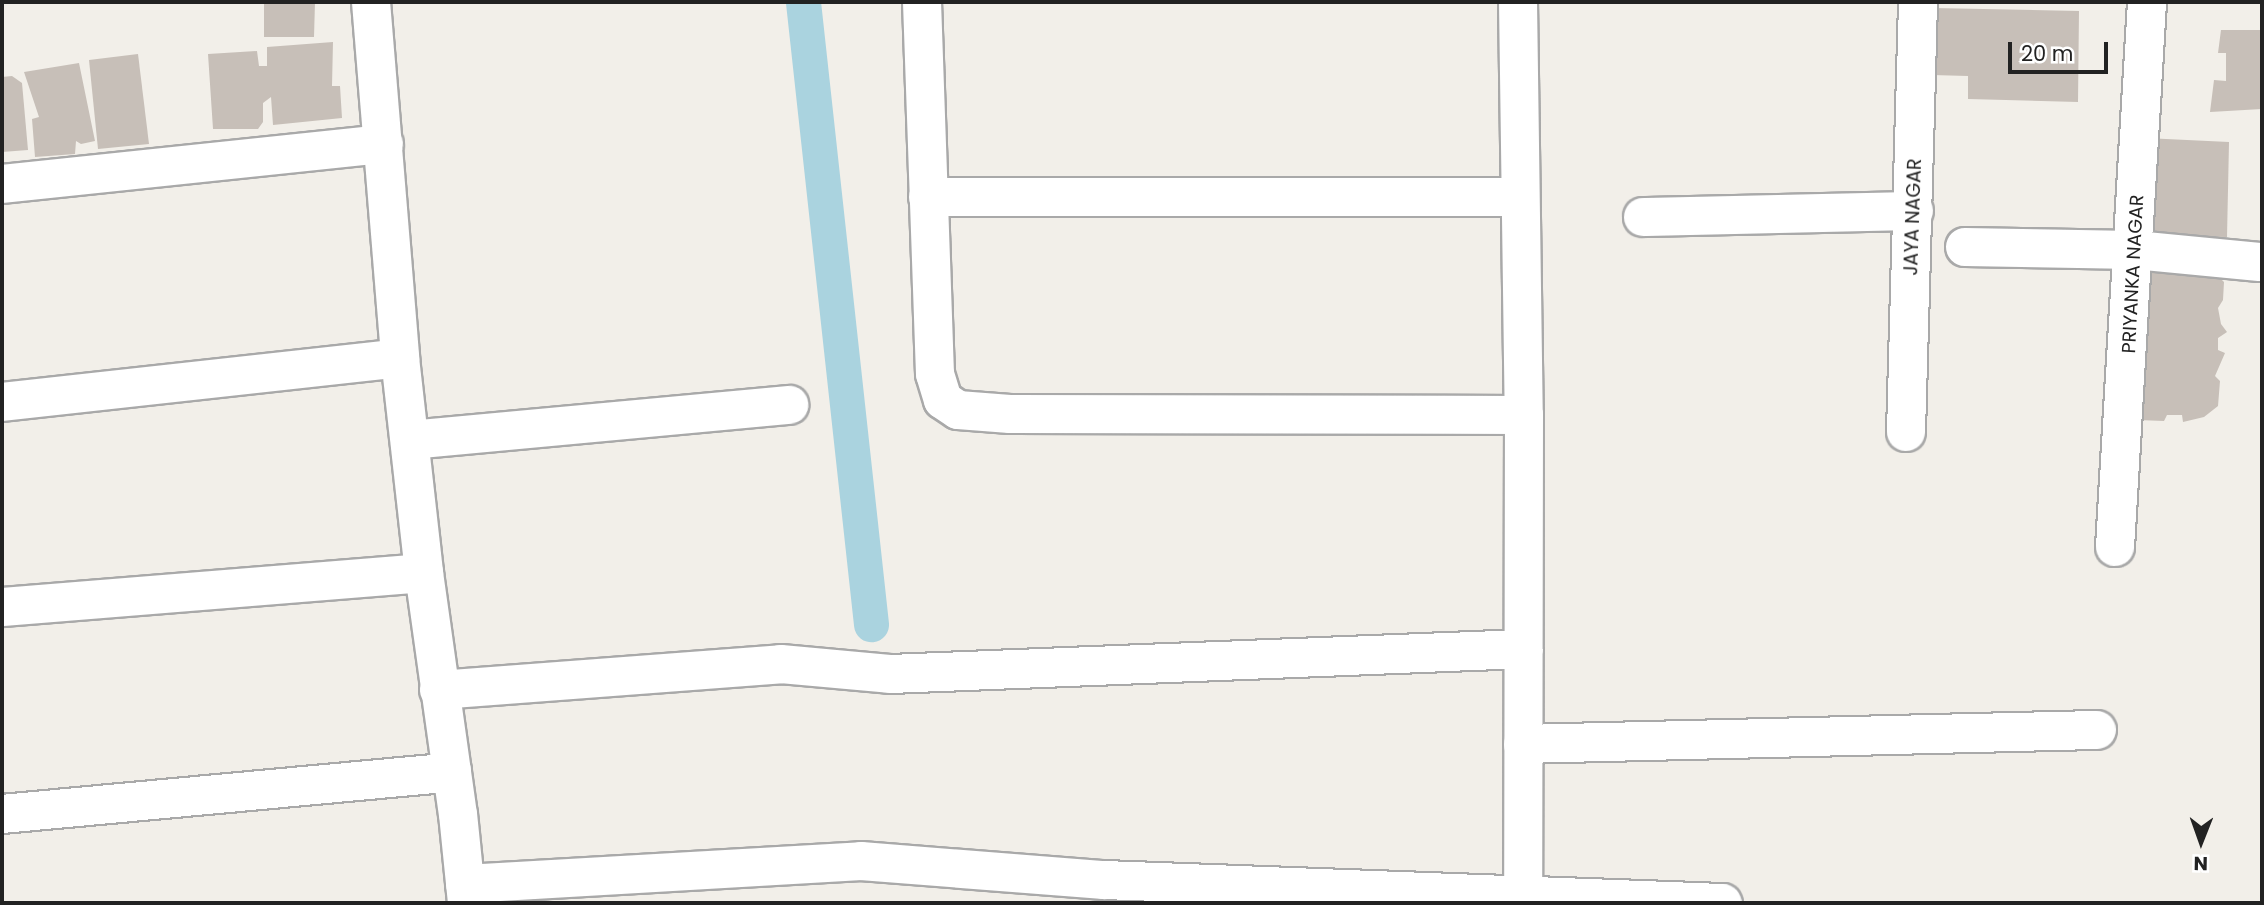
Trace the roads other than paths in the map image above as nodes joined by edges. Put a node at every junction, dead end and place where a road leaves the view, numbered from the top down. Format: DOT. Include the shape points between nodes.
graph roads {
  1 [pos="370,2"];
  2 [pos="922,2"];
  3 [pos="1518,2"];
  4 [pos="1918,2"];
  5 [pos="2147,2"];
  6 [pos="384,144"];
  7 [pos="2,184"];
  8 [pos="928,197"];
  9 [pos="1520,197"];
  10 [pos="1914,211"];
  11 [pos="1643,217"];
  12 [pos="1965,247"];
  13 [pos="2135,250"];
  14 [pos="2259,262"];
  15 [pos="400,358"];
  16 [pos="2,402"];
  17 [pos="789,405"];
  18 [pos="1524,415"];
  19 [pos="1906,432"];
  20 [pos="410,440"];
  21 [pos="2115,547"];
  22 [pos="424,573"];
  23 [pos="2,607"];
  24 [pos="1524,649"];
  25 [pos="439,690"];
  26 [pos="2096,730"];
  27 [pos="1523,744"];
  28 [pos="452,772"];
  29 [pos="2,814"];
  30 [pos="466,894"];
  31 [pos="1523,900"];
  32 [pos="1723,903"];
  1 -- 6 [label="street"];
  2 -- 8 [label="street"];
  3 -- 9 [label="street"];
  4 -- 10 [label="street, JAYA NAGAR"];
  5 -- 13 [label="street, PRIYANKA NAGAR"];
  6 -- 7 [label="street"];
  6 -- 15 [label="street"];
  8 -- 9 [label="street"];
  8 -- 18 [label="street" via="934,374 943,400 958,410 1010,414"];
  9 -- 18 [label="street"];
  10 -- 11 [label="street"];
  10 -- 19 [label="street, JAYA NAGAR"];
  12 -- 13 [label="street"];
  13 -- 14 [label="street"];
  13 -- 21 [label="street, PRIYANKA NAGAR"];
  15 -- 16 [label="street"];
  15 -- 20 [label="street"];
  17 -- 20 [label="street"];
  18 -- 24 [label="street"];
  20 -- 22 [label="street"];
  22 -- 23 [label="street"];
  22 -- 25 [label="street"];
  24 -- 25 [label="street" via="890,674 781,664"];
  24 -- 27 [label="street"];
  25 -- 28 [label="street"];
  26 -- 27 [label="street"];
  27 -- 31 [label="street"];
  28 -- 29 [label="street"];
  28 -- 30 [label="street"];
  30 -- 31 [label="street" via="861,861 1104,880"];
  31 -- 32 [label="street"];
}
